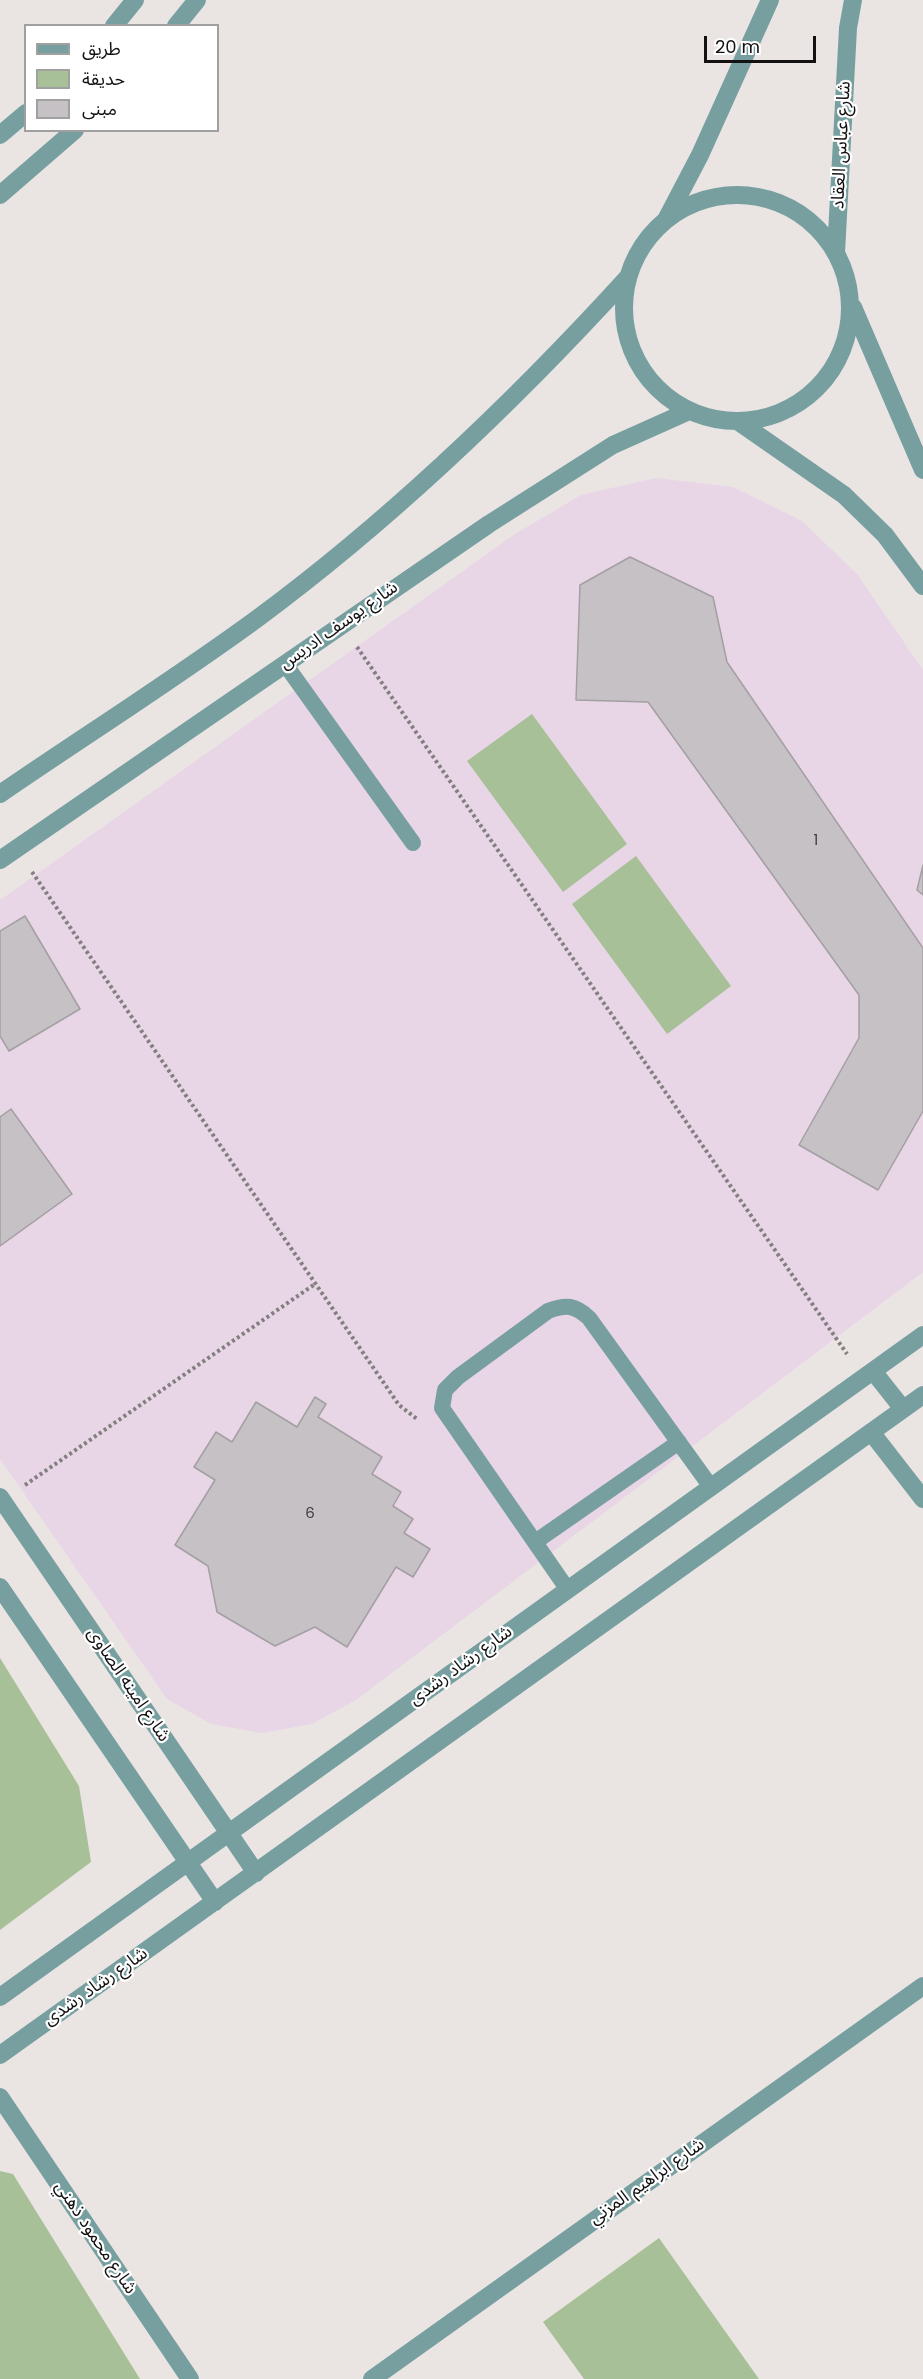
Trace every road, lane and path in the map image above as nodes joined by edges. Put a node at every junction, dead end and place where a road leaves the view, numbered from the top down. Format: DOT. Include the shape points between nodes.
graph roads {
  1 [pos="135,0"];
  2 [pos="197,0"];
  3 [pos="770,0"];
  4 [pos="853,0"];
  5 [pos="116,24"];
  6 [pos="178,24"];
  7 [pos="24,116"];
  8 [pos="73,132"];
  9 [pos="0,135"];
  10 [pos="0,195"];
  11 [pos="668,218"];
  12 [pos="836,255"];
  13 [pos="628,278"];
  14 [pos="849,298"];
  15 [pos="689,411"];
  16 [pos="739,422"];
  17 [pos="923,470"];
  18 [pos="923,586"];
  19 [pos="341,625"];
  20 [pos="285,664"];
  21 [pos="0,794"];
  22 [pos="413,843"];
  23 [pos="16,849"];
  24 [pos="0,860"];
  25 [pos="315,1284"];
  26 [pos="923,1335"];
  27 [pos="868,1374"];
  28 [pos="923,1395"];
  29 [pos="903,1409"];
  30 [pos="452,1425"];
  31 [pos="872,1432"];
  32 [pos="679,1442"];
  33 [pos="711,1487"];
  34 [pos="1,1498"];
  35 [pos="923,1499"];
  36 [pos="535,1542"];
  37 [pos="0,1587"];
  38 [pos="568,1590"];
  39 [pos="229,1833"];
  40 [pos="188,1862"];
  41 [pos="256,1873"];
  42 [pos="215,1902"];
  43 [pos="923,1986"];
  44 [pos="0,1997"];
  45 [pos="0,2055"];
  46 [pos="0,2097"];
  47 [pos="190,2379"];
  48 [pos="372,2379"];
  1 -- 5 [label="street"];
  2 -- 6 [label="street"];
  3 -- 11 [label="street"];
  4 -- 12 [label="street, شارع عباس العقاد" via="848,28"];
  7 -- 9 [label="street"];
  8 -- 10 [label="street"];
  11 -- 12 [label="street" via="699,200 736,194 772,199 805,216 831,243"];
  11 -- 13 [label="street" via="650,235"];
  12 -- 14 [label="street" via="847,280"];
  13 -- 15 [label="street" via="624,310 630,343 644,373 667,397"];
  13 -- 21 [label="street" via="550,363 360,537 258,618"];
  14 -- 16 [label="street" via="850,325 843,351 824,381 790,409"];
  14 -- 17 [label="street"];
  15 -- 16 [label="street"];
  15 -- 19 [label="street, شارع يوسف ادريس" via="613,445"];
  16 -- 18 [label="street" via="844,495 885,535"];
  19 -- 20 [label="street, شارع يوسف ادريس"];
  19 -- 27 [label="path"];
  20 -- 22 [label="lane"];
  20 -- 23 [label="street, شارع يوسف ادريس"];
  23 -- 24 [label="street, شارع يوسف ادريس"];
  23 -- 25 [label="path"];
  25 -- 30 [label="path" via="399,1406 429,1425"];
  25 -- 34 [label="path"];
  26 -- 27 [label="street, شارع رشاد رشدى"];
  27 -- 29 [label="street"];
  27 -- 33 [label="street, شارع رشاد رشدى"];
  28 -- 29 [label="street, شارع رشاد رشدى"];
  29 -- 31 [label="street, شارع رشاد رشدى"];
  30 -- 32 [label="lane" via="442,1408 445,1390 539,1317 563,1305 578,1308 589,1318"];
  30 -- 36 [label="lane"];
  31 -- 35 [label="street"];
  31 -- 41 [label="street, شارع رشاد رشدى"];
  32 -- 33 [label="lane"];
  32 -- 36 [label="lane"];
  33 -- 38 [label="street, شارع رشاد رشدى"];
  34 -- 39 [label="street, شارع امينه الصاوى"];
  36 -- 38 [label="lane"];
  37 -- 40 [label="street"];
  38 -- 39 [label="street, شارع رشاد رشدى"];
  39 -- 40 [label="street, شارع رشاد رشدى"];
  39 -- 41 [label="street, شارع امينه الصاوى"];
  40 -- 42 [label="street"];
  40 -- 44 [label="street, شارع رشاد رشدى"];
  41 -- 42 [label="street, شارع رشاد رشدى"];
  42 -- 45 [label="street, شارع رشاد رشدى"];
  43 -- 48 [label="street, شارع ابراهيم المزني"];
  46 -- 47 [label="street, شارع محمود ذهني"];
}
